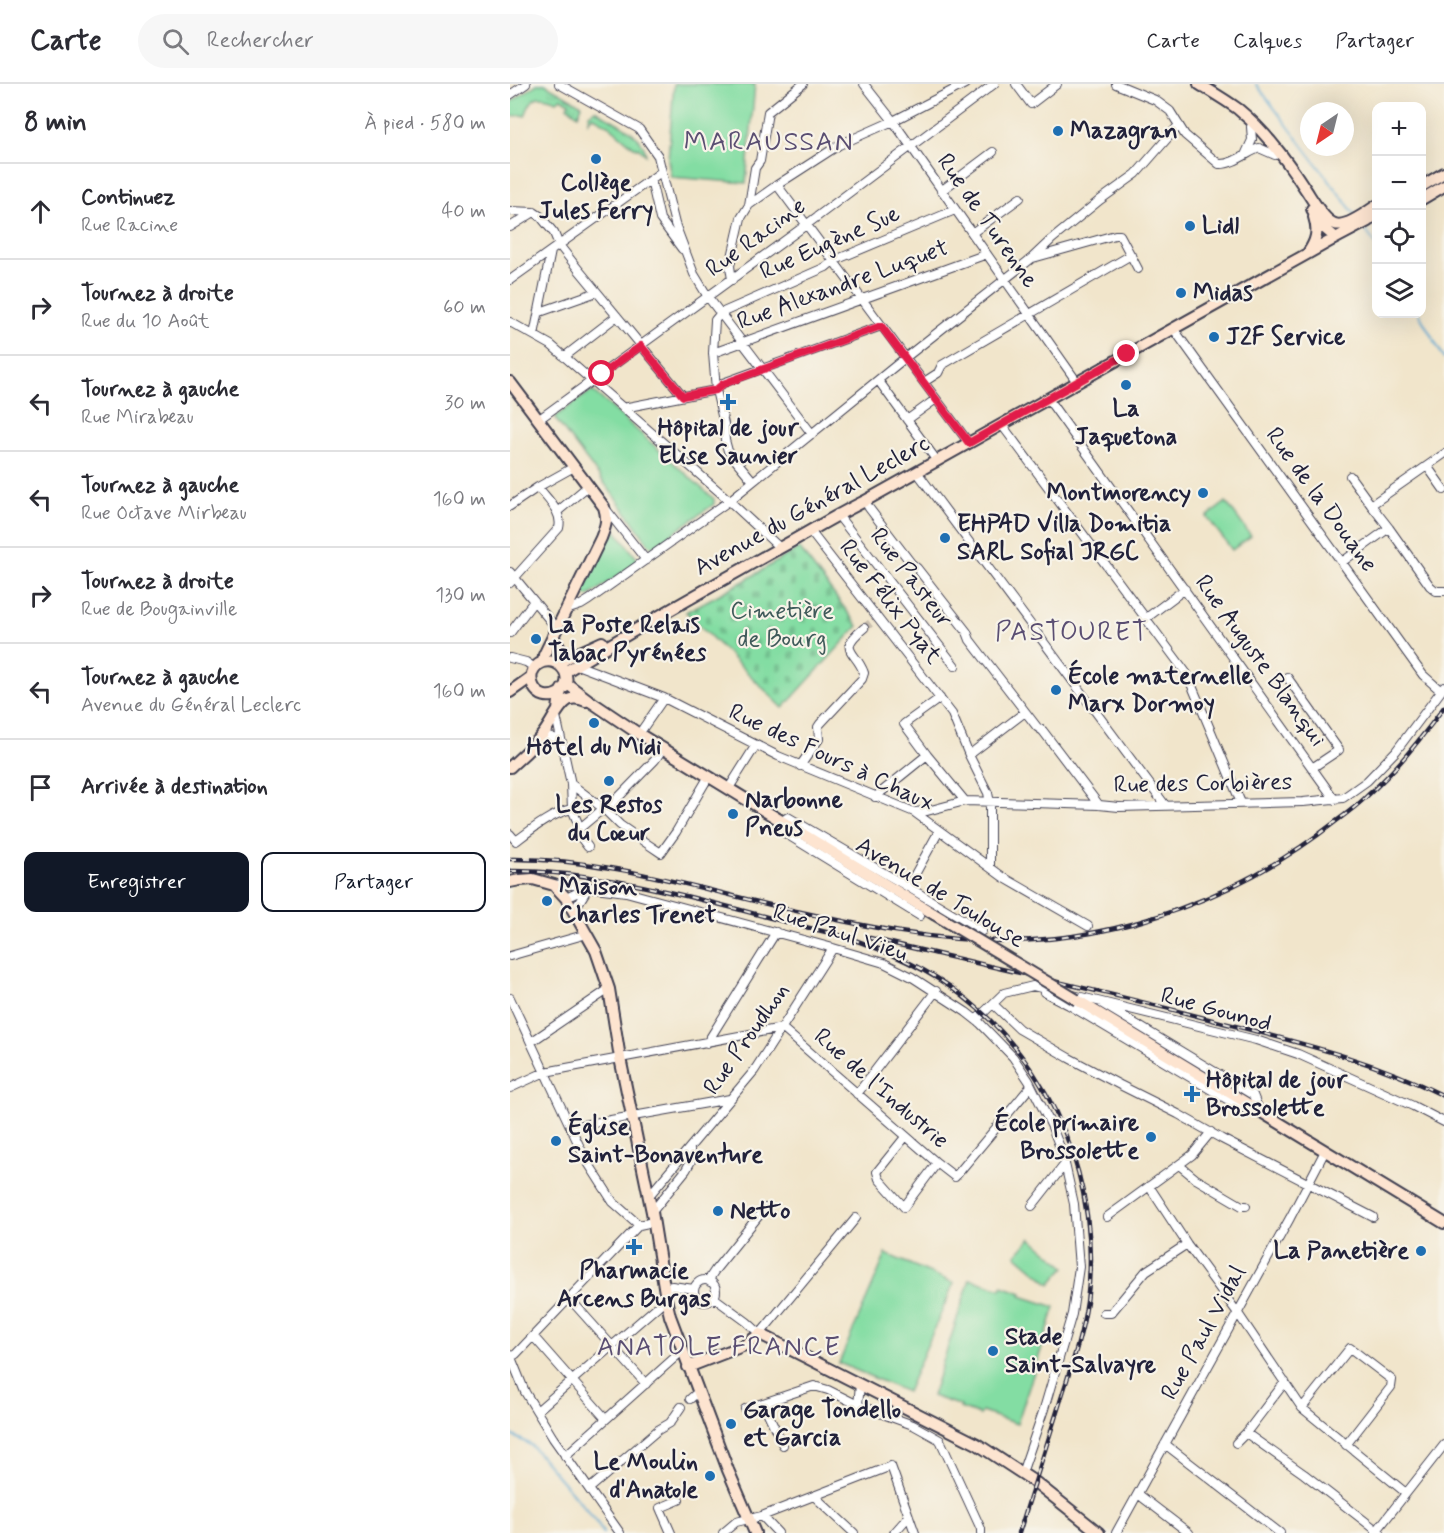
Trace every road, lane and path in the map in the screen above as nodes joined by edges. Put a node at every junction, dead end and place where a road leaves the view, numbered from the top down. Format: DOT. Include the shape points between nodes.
graph roads {
  1 [pos="526,84"];
  2 [pos="559,84"];
  3 [pos="803,84"];
  4 [pos="864,84"];
  5 [pos="965,84"];
  6 [pos="994,84"];
  7 [pos="1016,84"];
  8 [pos="1057,84"];
  9 [pos="1116,84"];
  10 [pos="1191,84"];
  11 [pos="1199,84"];
  12 [pos="510,95"];
  13 [pos="893,122"];
  14 [pos="1179,124"];
  15 [pos="1251,127"];
  16 [pos="910,147"];
  17 [pos="993,152"];
  18 [pos="1246,153"];
  19 [pos="1275,155"];
  20 [pos="661,172"];
  21 [pos="1444,173"];
  22 [pos="651,180"];
  23 [pos="1426,184"];
  24 [pos="777,185"];
  25 [pos="1444,186"];
  26 [pos="942,191"];
  27 [pos="1426,197"];
  28 [pos="1020,198"];
  29 [pos="749,205"];
  30 [pos="1310,206"];
  31 [pos="955,210"];
  32 [pos="510,211"];
  33 [pos="534,212"];
  34 [pos="1371,217"];
  35 [pos="806,225"];
  36 [pos="510,227"];
  37 [pos="1349,227"];
  38 [pos="972,233"];
  39 [pos="1336,238"];
  40 [pos="559,244"];
  41 [pos="551,251"];
  42 [pos="987,254"];
  43 [pos="1307,254"];
  44 [pos="1131,255"];
  45 [pos="1032,258"];
  46 [pos="690,260"];
  47 [pos="833,261"];
  48 [pos="1138,269"];
  49 [pos="1005,279"];
  50 [pos="510,280"];
  51 [pos="732,280"];
  52 [pos="597,291"];
  53 [pos="708,297"];
  54 [pos="862,299"];
  55 [pos="540,312"];
  56 [pos="721,313"];
  57 [pos="1029,315"];
  58 [pos="617,316"];
  59 [pos="510,322"];
  60 [pos="881,326"];
  61 [pos="1173,328"];
  62 [pos="534,335"];
  63 [pos="743,342"];
  64 [pos="641,346"];
  65 [pos="713,353"];
  66 [pos="564,357"];
  67 [pos="905,358"];
  68 [pos="763,368"];
  69 [pos="878,380"];
  70 [pos="592,381"];
  71 [pos="510,382"];
  72 [pos="924,382"];
  73 [pos="1077,382"];
  74 [pos="716,390"];
  75 [pos="683,396"];
  76 [pos="936,399"];
  77 [pos="1047,399"];
  78 [pos="623,408"];
  79 [pos="538,420"];
  80 [pos="907,420"];
  81 [pos="1002,424"];
  82 [pos="812,434"];
  83 [pos="969,443"];
  84 [pos="1444,454"];
  85 [pos="937,461"];
  86 [pos="1427,466"];
  87 [pos="574,467"];
  88 [pos="917,472"];
  89 [pos="1350,476"];
  90 [pos="753,482"];
  91 [pos="588,486"];
  92 [pos="538,487"];
  93 [pos="1444,490"];
  94 [pos="729,501"];
  95 [pos="865,501"];
  96 [pos="1371,505"];
  97 [pos="510,506"];
  98 [pos="604,507"];
  99 [pos="557,512"];
  100 [pos="837,514"];
  101 [pos="1389,528"];
  102 [pos="810,531"];
  103 [pos="780,548"];
  104 [pos="646,560"];
  105 [pos="1342,562"];
  106 [pos="512,577"];
  107 [pos="1185,589"];
  108 [pos="1444,591"];
  109 [pos="534,601"];
  110 [pos="566,610"];
  111 [pos="654,618"];
  112 [pos="1145,619"];
  113 [pos="864,628"];
  114 [pos="510,633"];
  115 [pos="555,633"];
  116 [pos="510,658"];
  117 [pos="577,665"];
  118 [pos="955,666"];
  119 [pos="536,669"];
  120 [pos="563,674"];
  121 [pos="1287,677"];
  122 [pos="1442,689"];
  123 [pos="510,692"];
  124 [pos="664,698"];
  125 [pos="940,698"];
  126 [pos="590,701"];
  127 [pos="1025,712"];
  128 [pos="557,713"];
  129 [pos="543,734"];
  130 [pos="639,734"];
  131 [pos="562,744"];
  132 [pos="756,745"];
  133 [pos="663,748"];
  134 [pos="927,755"];
  135 [pos="969,755"];
  136 [pos="800,766"];
  137 [pos="510,767"];
  138 [pos="1312,768"];
  139 [pos="709,777"];
  140 [pos="571,784"];
  141 [pos="729,788"];
  142 [pos="875,797"];
  143 [pos="1335,800"];
  144 [pos="965,801"];
  145 [pos="990,803"];
  146 [pos="1241,803"];
  147 [pos="1099,805"];
  148 [pos="1165,805"];
  149 [pos="572,809"];
  150 [pos="604,809"];
  151 [pos="914,813"];
  152 [pos="782,821"];
  153 [pos="580,828"];
  154 [pos="939,831"];
  155 [pos="510,834"];
  156 [pos="588,847"];
  157 [pos="990,867"];
  158 [pos="510,882"];
  159 [pos="908,887"];
  160 [pos="588,888"];
  161 [pos="558,890"];
  162 [pos="576,915"];
  163 [pos="920,916"];
  164 [pos="1088,926"];
  165 [pos="982,931"];
  166 [pos="776,932"];
  167 [pos="587,934"];
  168 [pos="833,948"];
  169 [pos="510,956"];
  170 [pos="1034,986"];
  171 [pos="609,989"];
  172 [pos="936,991"];
  173 [pos="510,998"];
  174 [pos="1094,1000"];
  175 [pos="993,1004"];
  176 [pos="976,1020"];
  177 [pos="782,1028"];
  178 [pos="531,1042"];
  179 [pos="707,1043"];
  180 [pos="620,1058"];
  181 [pos="545,1072"];
  182 [pos="1031,1086"];
  183 [pos="510,1088"];
  184 [pos="857,1094"];
  185 [pos="730,1099"];
  186 [pos="1259,1110"];
  187 [pos="631,1116"];
  188 [pos="1444,1122"];
  189 [pos="571,1126"];
  190 [pos="1211,1132"];
  191 [pos="906,1136"];
  192 [pos="690,1150"];
  193 [pos="1325,1151"];
  194 [pos="937,1163"];
  195 [pos="1065,1164"];
  196 [pos="1179,1165"];
  197 [pos="1308,1184"];
  198 [pos="1149,1186"];
  199 [pos="648,1197"];
  200 [pos="1032,1206"];
  201 [pos="1246,1206"];
  202 [pos="765,1208"];
  203 [pos="652,1217"];
  204 [pos="1107,1217"];
  205 [pos="1372,1217"];
  206 [pos="856,1218"];
  207 [pos="1444,1223"];
  208 [pos="639,1225"];
  209 [pos="1187,1244"];
  210 [pos="710,1282"];
  211 [pos="694,1289"];
  212 [pos="665,1293"];
  213 [pos="713,1297"];
  214 [pos="569,1298"];
  215 [pos="1237,1312"];
  216 [pos="1104,1313"];
  217 [pos="760,1334"];
  218 [pos="533,1336"];
  219 [pos="612,1346"];
  220 [pos="682,1351"];
  221 [pos="511,1356"];
  222 [pos="688,1367"];
  223 [pos="514,1377"];
  224 [pos="573,1380"];
  225 [pos="1285,1382"];
  226 [pos="646,1384"];
  227 [pos="860,1385"];
  228 [pos="763,1403"];
  229 [pos="858,1405"];
  230 [pos="681,1407"];
  231 [pos="1302,1408"];
  232 [pos="745,1409"];
  233 [pos="537,1411"];
  234 [pos="606,1419"];
  235 [pos="1246,1433"];
  236 [pos="1236,1443"];
  237 [pos="1165,1444"];
  238 [pos="783,1445"];
  239 [pos="1346,1445"];
  240 [pos="1444,1445"];
  241 [pos="565,1456"];
  242 [pos="1022,1473"];
  243 [pos="589,1489"];
  244 [pos="1406,1493"];
  245 [pos="1138,1494"];
  246 [pos="814,1496"];
  247 [pos="679,1500"];
  248 [pos="762,1516"];
  249 [pos="909,1516"];
  250 [pos="749,1519"];
  251 [pos="1377,1532"];
  252 [pos="620,1533"];
  253 [pos="671,1533"];
  254 [pos="723,1533"];
  255 [pos="755,1533"];
  256 [pos="778,1533"];
  257 [pos="854,1533"];
  258 [pos="894,1533"];
  259 [pos="915,1533"];
  260 [pos="981,1533"];
  261 [pos="1099,1533"];
  262 [pos="1116,1533"];
  263 [pos="1189,1533"];
  264 [pos="1280,1533"];
  1 -- 12 [label="street"];
  2 -- 20 [label="street" via="639,129 658,156"];
  3 -- 29 [label="street" via="768,112"];
  4 -- 13 [label="street, Rue de Turenne"];
  5 -- 13 [label="street"];
  6 -- 16 [label="street, Rue Racine"];
  7 -- 8 [label="street" via="1031,104"];
  9 -- 14 [label="street" via="1161,104"];
  10 -- 15 [label="main road"];
  11 -- 37 [label="main road" via="1238,109 1268,138 1329,221"];
  13 -- 16 [label="street, Rue de Turenne"];
  13 -- 24 [label="street" via="839,145"];
  14 -- 18 [label="street" via="1185,135 1219,164 1231,163"];
  14 -- 45 [label="street" via="1136,174"];
  15 -- 18 [label="street" via="1252,140"];
  15 -- 19 [label="main road"];
  16 -- 26 [label="street, Rue de Turenne"];
  16 -- 35 [label="street, Rue Racine"];
  17 -- 26 [label="street"];
  18 -- 19 [label="street" via="1259,148"];
  19 -- 30 [label="main road"];
  20 -- 22 [label="street"];
  20 -- 46 [label="street"];
  21 -- 23 [label="main road"];
  22 -- 40 [label="street"];
  22 -- 46 [label="street" via="660,219"];
  24 -- 29 [label="street"];
  24 -- 35 [label="street"];
  25 -- 27 [label="main road"];
  26 -- 31 [label="street, Rue de Turenne"];
  28 -- 38 [label="street"];
  29 -- 51 [label="street" via="741,218 730,266"];
  30 -- 39 [label="main road" via="1323,227"];
  30 -- 43 [label="main road" via="1317,235"];
  31 -- 38 [label="street, Rue de Turenne"];
  31 -- 47 [label="street, Rue Eugène Sue"];
  32 -- 33 [label="street"];
  33 -- 36 [label="street"];
  33 -- 40 [label="street"];
  34 -- 37 [label="main road, Avenue du Général Leclerc"];
  35 -- 47 [label="street"];
  35 -- 51 [label="street, Rue Racine"];
  37 -- 39 [label="main road, Avenue du Général Leclerc"];
  38 -- 42 [label="street, Rue de Turenne"];
  39 -- 43 [label="main road, Avenue du Général Leclerc"];
  40 -- 41 [label="street"];
  40 -- 52 [label="street"];
  41 -- 50 [label="street"];
  41 -- 55 [label="street"];
  42 -- 49 [label="street, Rue de Turenne"];
  42 -- 54 [label="street, Rue Alexandre Luquet"];
  43 -- 61 [label="main road, Avenue du Général Leclerc"];
  44 -- 45 [label="street" via="1120,235 1115,235"];
  44 -- 48 [label="street"];
  44 -- 57 [label="street"];
  45 -- 49 [label="street"];
  46 -- 53 [label="street"];
  47 -- 54 [label="street"];
  47 -- 56 [label="street, Rue Eugène Sue"];
  49 -- 57 [label="street, Rue de Turenne"];
  49 -- 67 [label="street"];
  51 -- 53 [label="street, Rue Racine"];
  52 -- 55 [label="street"];
  52 -- 58 [label="street"];
  53 -- 56 [label="street"];
  53 -- 64 [label="street, Rue Racine"];
  54 -- 60 [label="street"];
  54 -- 63 [label="street, Rue Alexandre Luquet"];
  55 -- 62 [label="street"];
  56 -- 63 [label="street"];
  56 -- 65 [label="street" via="715,320"];
  57 -- 72 [label="street" via="942,365 938,373"];
  57 -- 73 [label="street, Rue de Turenne"];
  58 -- 64 [label="street"];
  58 -- 66 [label="street"];
  59 -- 62 [label="street"];
  60 -- 67 [label="street"];
  60 -- 68 [label="street"];
  61 -- 73 [label="main road, Avenue du Général Leclerc"];
  61 -- 105 [label="street, Rue de la Douane"];
  62 -- 66 [label="street"];
  63 -- 65 [label="street, Rue Alexandre Luquet"];
  63 -- 68 [label="street"];
  64 -- 70 [label="street, Rue Racine"];
  64 -- 75 [label="street"];
  65 -- 74 [label="street"];
  66 -- 70 [label="street"];
  67 -- 69 [label="street"];
  67 -- 72 [label="street"];
  68 -- 74 [label="street"];
  68 -- 82 [label="street"];
  69 -- 80 [label="street"];
  69 -- 82 [label="street"];
  70 -- 78 [label="street"];
  70 -- 79 [label="street, Rue Racine"];
  71 -- 79 [label="main road"];
  72 -- 76 [label="street"];
  73 -- 77 [label="main road, Avenue du Général Leclerc"];
  74 -- 75 [label="street"];
  74 -- 90 [label="street" via="728,451"];
  75 -- 78 [label="street"];
  76 -- 80 [label="street"];
  76 -- 83 [label="street"];
  77 -- 81 [label="main road, Avenue du Général Leclerc"];
  77 -- 107 [label="street, Rue Auguste Blanqui"];
  78 -- 94 [label="street"];
  79 -- 87 [label="main road"];
  80 -- 85 [label="street"];
  81 -- 83 [label="main road, Avenue du Général Leclerc"];
  81 -- 112 [label="street"];
  82 -- 90 [label="street"];
  83 -- 85 [label="main road, Avenue du Général Leclerc"];
  84 -- 86 [label="street"];
  85 -- 88 [label="main road, Avenue du Général Leclerc"];
  86 -- 93 [label="street"];
  86 -- 96 [label="street"];
  87 -- 91 [label="main road"];
  87 -- 92 [label="street"];
  88 -- 95 [label="main road, Avenue du Général Leclerc"];
  88 -- 148 [label="street"];
  89 -- 96 [label="street"];
  90 -- 94 [label="street"];
  91 -- 98 [label="main road"];
  91 -- 99 [label="street"];
  92 -- 97 [label="street"];
  92 -- 99 [label="street"];
  94 -- 103 [label="street"];
  94 -- 104 [label="street"];
  95 -- 100 [label="main road, Avenue du Général Leclerc"];
  95 -- 127 [label="street"];
  96 -- 101 [label="street"];
  98 -- 104 [label="street"];
  98 -- 110 [label="main road" via="606,525"];
  99 -- 106 [label="street" via="559,528"];
  100 -- 102 [label="main road, Avenue du Général Leclerc"];
  100 -- 118 [label="street, Rue Pasteur"];
  101 -- 105 [label="street"];
  101 -- 108 [label="street" via="1430,586"];
  102 -- 103 [label="main road, Avenue du Général Leclerc"];
  102 -- 125 [label="street, Rue Félix Pyat" via="875,620"];
  103 -- 111 [label="main road, Avenue du Général Leclerc"];
  104 -- 110 [label="street" via="581,605"];
  105 -- 122 [label="street, Rue de la Douane" via="1423,675"];
  106 -- 109 [label="street"];
  107 -- 112 [label="street"];
  107 -- 138 [label="street, Rue Auguste Blanqui"];
  109 -- 114 [label="street"];
  109 -- 115 [label="street"];
  110 -- 115 [label="main road"];
  111 -- 117 [label="main road, Avenue du Général Leclerc"];
  111 -- 120 [label="main road, Avenue du Général Leclerc"];
  112 -- 146 [label="street" via="1186,674"];
  113 -- 136 [label="street" via="849,646 862,667 862,679 820,724 819,739"];
  115 -- 119 [label="main road"];
  115 -- 120 [label="main road"];
  116 -- 119 [label="street"];
  117 -- 120 [label="main road, Avenue du Général Leclerc"];
  117 -- 124 [label="street, Rue des Fours à Chaux"];
  119 -- 120 [label="main road" via="554,662"];
  119 -- 120 [label="main road" via="533,687 541,695 551,696"];
  119 -- 123 [label="main road"];
  120 -- 126 [label="main road, Avenue de Toulouse"];
  120 -- 128 [label="main road"];
  121 -- 138 [label="street" via="1339,750"];
  122 -- 143 [label="street, Rue des Corbières" via="1396,751 1367,781"];
  124 -- 130 [label="street"];
  124 -- 132 [label="street, Rue des Fours à Chaux"];
  125 -- 134 [label="street" via="904,724"];
  125 -- 135 [label="street, Rue Félix Pyat" via="952,714"];
  126 -- 128 [label="main road" via="569,699"];
  126 -- 130 [label="main road, Avenue de Toulouse"];
  127 -- 135 [label="street"];
  127 -- 147 [label="street"];
  128 -- 129 [label="main road"];
  128 -- 131 [label="street"];
  129 -- 131 [label="street"];
  129 -- 137 [label="main road"];
  130 -- 133 [label="main road, Avenue de Toulouse"];
  131 -- 140 [label="street"];
  132 -- 136 [label="street, Rue des Fours à Chaux"];
  132 -- 141 [label="street"];
  133 -- 139 [label="main road, Avenue de Toulouse"];
  133 -- 150 [label="street"];
  134 -- 142 [label="street"];
  134 -- 144 [label="street"];
  135 -- 145 [label="street, Rue Félix Pyat"];
  136 -- 142 [label="street, Rue des Fours à Chaux"];
  138 -- 143 [label="street, Rue Auguste Blanqui"];
  139 -- 141 [label="main road, Avenue de Toulouse"];
  139 -- 150 [label="street" via="661,853"];
  140 -- 149 [label="street"];
  140 -- 150 [label="street"];
  141 -- 152 [label="main road, Avenue de Toulouse"];
  142 -- 151 [label="street, Rue des Fours à Chaux"];
  143 -- 146 [label="street, Rue des Corbières"];
  144 -- 145 [label="street, Rue des Corbières"];
  144 -- 151 [label="street, Rue des Corbières"];
  145 -- 147 [label="street, Rue des Corbières"];
  145 -- 157 [label="street"];
  146 -- 148 [label="street, Rue des Corbières"];
  147 -- 148 [label="street, Rue des Corbières"];
  149 -- 153 [label="street"];
  149 -- 155 [label="street" via="516,841"];
  150 -- 153 [label="street"];
  151 -- 154 [label="street, Rue des Fours à Chaux"];
  152 -- 159 [label="street, Avenue de Toulouse" via="788,817"];
  152 -- 163 [label="street, Avenue de Toulouse" via="783,832"];
  152 -- 186 [label="main road, Avenue de Toulouse, bridge"];
  153 -- 156 [label="street" via="579,835"];
  154 -- 157 [label="street, Rue des Fours à Chaux"];
  154 -- 159 [label="street"];
  157 -- 164 [label="street, Rue des Fours à Chaux"];
  158 -- 161 [label="main road" via="533,879"];
  159 -- 165 [label="street, Avenue de Toulouse"];
  160 -- 161 [label="street"];
  160 -- 161 [label="street, Rue Paul Vieu" via="571,885"];
  160 -- 162 [label="street"];
  160 -- 166 [label="street, Rue Paul Vieu" via="626,892"];
  161 -- 162 [label="main road"];
  162 -- 167 [label="main road"];
  166 -- 168 [label="street, Rue Paul Vieu"];
  166 -- 179 [label="street"];
  167 -- 169 [label="street"];
  167 -- 171 [label="main road"];
  168 -- 172 [label="street, Rue Paul Vieu" via="884,963"];
  168 -- 177 [label="street, Rue Proudhon"];
  170 -- 174 [label="street, Rue Gounod"];
  170 -- 175 [label="street, Rue Gounod" via="1004,993"];
  170 -- 186 [label="street" via="1230,1101 1247,1110"];
  171 -- 178 [label="street"];
  171 -- 180 [label="main road"];
  172 -- 176 [label="street, Rue Paul Vieu"];
  172 -- 184 [label="street"];
  173 -- 178 [label="street"];
  174 -- 186 [label="street" via="1253,1095"];
  174 -- 188 [label="street, Rue Gounod" via="1298,1054"];
  175 -- 176 [label="street, Rue Gounod"];
  175 -- 190 [label="street" via="1019,1029 1068,1058"];
  176 -- 182 [label="street, Rue Paul Vieu" via="1013,1057"];
  177 -- 179 [label="street"];
  177 -- 184 [label="street, Rue de l'Industrie"];
  177 -- 185 [label="street, Rue Proudhon"];
  178 -- 181 [label="street"];
  179 -- 180 [label="street"];
  180 -- 181 [label="street"];
  180 -- 187 [label="main road"];
  181 -- 183 [label="street"];
  181 -- 189 [label="street"];
  182 -- 194 [label="street, Rue de l'Industrie" via="955,1177"];
  182 -- 195 [label="street, Rue Paul Vieu"];
  184 -- 191 [label="street, Rue de l'Industrie"];
  185 -- 187 [label="street"];
  185 -- 192 [label="street, Rue Proudhon"];
  186 -- 193 [label="main road, Avenue de Toulouse"];
  187 -- 189 [label="street"];
  187 -- 199 [label="main road"];
  189 -- 208 [label="street" via="585,1158 613,1202"];
  190 -- 196 [label="street"];
  190 -- 197 [label="street"];
  191 -- 194 [label="street, Rue de l'Industrie"];
  191 -- 194 [label="street" via="877,1172 904,1207"];
  192 -- 199 [label="street, Rue Proudhon"];
  192 -- 203 [label="street, Rue Proudhon" via="691,1161 686,1170"];
  193 -- 197 [label="street, Rue Paul Vidal"];
  193 -- 207 [label="main road, Avenue de Toulouse"];
  195 -- 200 [label="street"];
  195 -- 242 [label="street, Rue Paul Vieu" via="1074,1204 1079,1267 1072,1314"];
  196 -- 198 [label="street"];
  196 -- 201 [label="street" via="1196,1179"];
  197 -- 205 [label="street"];
  197 -- 215 [label="street, Rue Paul Vidal"];
  198 -- 204 [label="street"];
  198 -- 209 [label="street"];
  199 -- 203 [label="main road"];
  202 -- 210 [label="street"];
  203 -- 208 [label="street"];
  203 -- 212 [label="main road"];
  206 -- 217 [label="street"];
  208 -- 214 [label="street"];
  209 -- 215 [label="street"];
  209 -- 216 [label="street" via="1146,1271 1111,1313"];
  210 -- 211 [label="street" via="699,1281"];
  210 -- 213 [label="street" via="716,1290"];
  211 -- 212 [label="street" via="672,1286"];
  211 -- 213 [label="street" via="701,1302"];
  212 -- 219 [label="street"];
  212 -- 220 [label="main road"];
  213 -- 217 [label="street"];
  214 -- 218 [label="street"];
  214 -- 219 [label="street"];
  215 -- 225 [label="street"];
  215 -- 237 [label="street, Rue Paul Vidal"];
  217 -- 222 [label="main road" via="745,1345"];
  217 -- 227 [label="main road"];
  218 -- 221 [label="street"];
  218 -- 224 [label="street"];
  219 -- 224 [label="street"];
  219 -- 226 [label="street"];
  220 -- 222 [label="main road"];
  220 -- 226 [label="street"];
  221 -- 223 [label="street"];
  222 -- 250 [label="main road" via="694,1396"];
  223 -- 233 [label="street"];
  224 -- 233 [label="street"];
  224 -- 234 [label="street"];
  225 -- 231 [label="street"];
  225 -- 235 [label="street"];
  226 -- 234 [label="street"];
  227 -- 229 [label="street"];
  227 -- 242 [label="main road" via="967,1439"];
  228 -- 229 [label="street" via="814,1386"];
  228 -- 232 [label="street"];
  228 -- 238 [label="street"];
  229 -- 260 [label="street" via="913,1425 940,1440"];
  230 -- 243 [label="street" via="670,1423"];
  231 -- 239 [label="street"];
  231 -- 239 [label="street" via="1350,1348 1392,1380 1391,1387"];
  233 -- 241 [label="street"];
  234 -- 241 [label="street"];
  235 -- 236 [label="street"];
  235 -- 251 [label="street"];
  237 -- 245 [label="street, Rue Paul Vidal"];
  237 -- 264 [label="street"];
  239 -- 244 [label="street"];
  240 -- 244 [label="street"];
  241 -- 243 [label="street"];
  242 -- 261 [label="main road"];
  243 -- 252 [label="street"];
  244 -- 251 [label="street"];
  245 -- 262 [label="street, Rue Paul Vidal"];
  245 -- 263 [label="street"];
  246 -- 248 [label="street"];
  246 -- 249 [label="street" via="891,1466"];
  246 -- 257 [label="street"];
  247 -- 253 [label="street" via="660,1508"];
  248 -- 250 [label="street"];
  248 -- 256 [label="street"];
  249 -- 258 [label="street"];
  249 -- 259 [label="street"];
  250 -- 254 [label="street" via="736,1522"];
  250 -- 255 [label="main road"];
}
